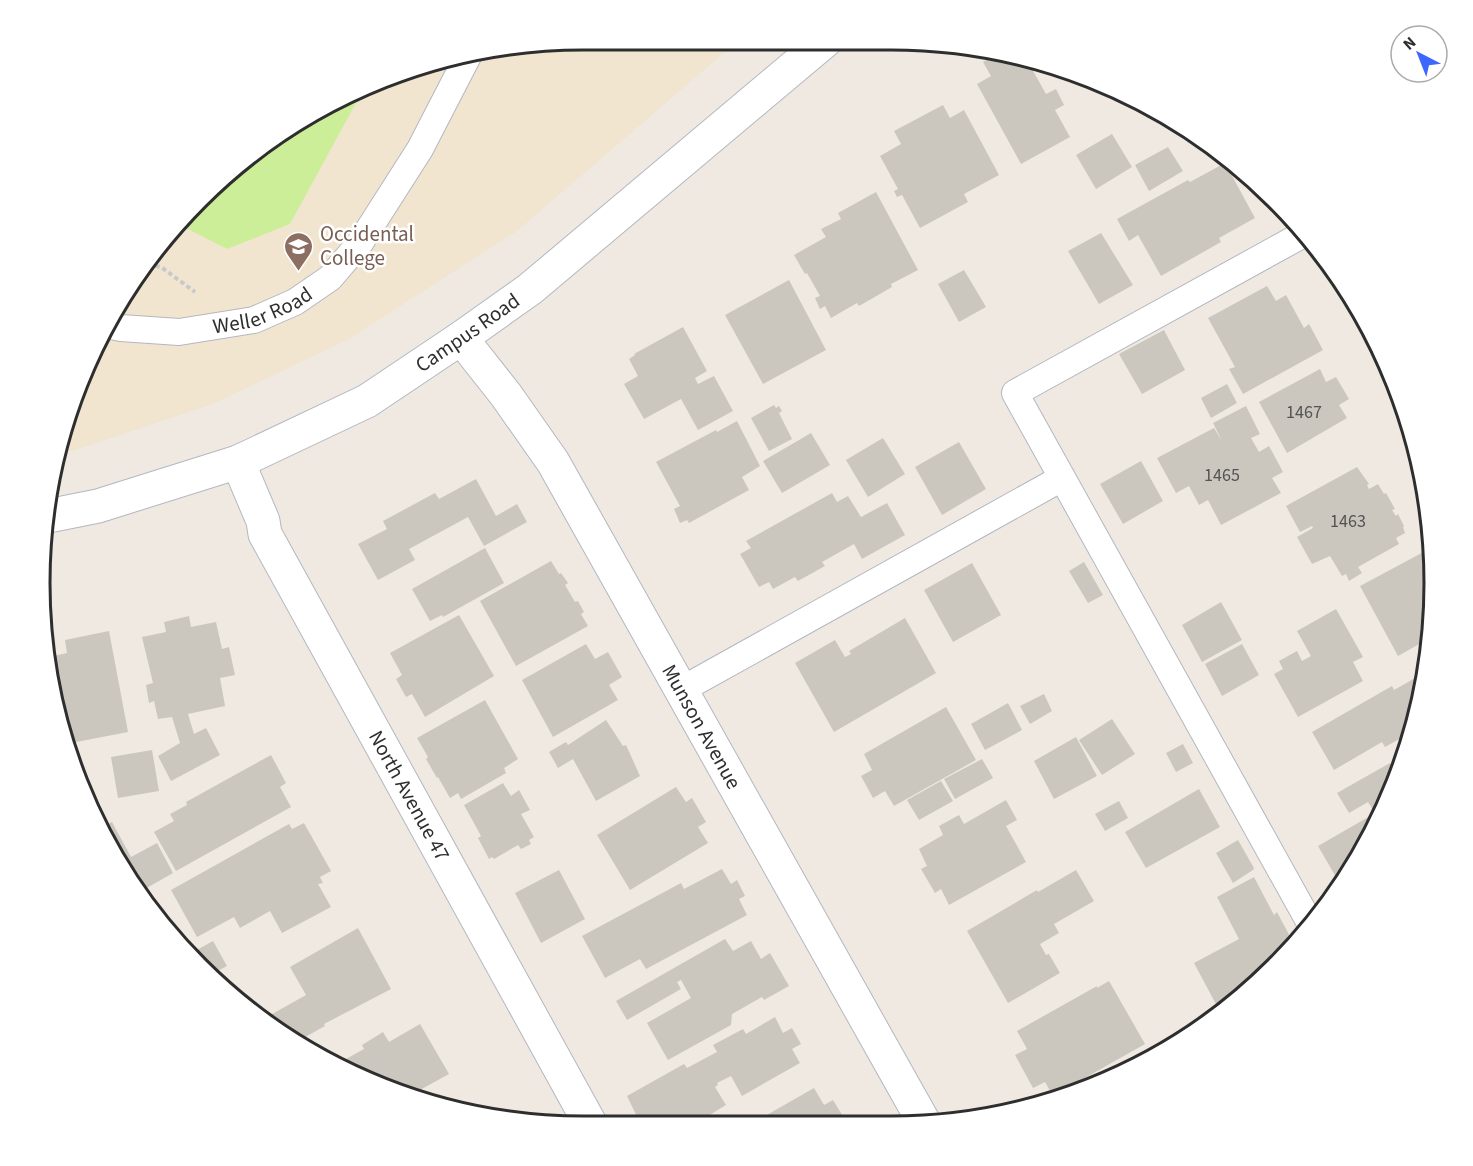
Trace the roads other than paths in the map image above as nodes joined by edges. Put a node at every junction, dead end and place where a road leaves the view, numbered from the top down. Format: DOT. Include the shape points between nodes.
graph roads {
  1 [pos="814,50"];
  2 [pos="464,64"];
  3 [pos="1297,238"];
  4 [pos="115,327"];
  5 [pos="461,338"];
  6 [pos="238,462"];
  7 [pos="1062,478"];
  8 [pos="54,515"];
  9 [pos="681,690"];
  10 [pos="1306,916"];
  11 [pos="920,1115"];
  12 [pos="586,1116"];
  1 -- 5 [label="street, Campus Road" via="530,289"];
  2 -- 4 [label="lane, Weller Road" via="420,149 360,243 330,278 295,302 254,320 179,332"];
  3 -- 7 [label="lane" via="1015,393"];
  5 -- 6 [label="street, Campus Road" via="367,401"];
  5 -- 9 [label="street, Munson Avenue" via="553,462"];
  6 -- 8 [label="street, Campus Road" via="98,506"];
  6 -- 12 [label="street, North Avenue 47" via="265,534"];
  7 -- 9 [label="lane"];
  7 -- 10 [label="lane"];
  9 -- 11 [label="street, Munson Avenue"];
}
